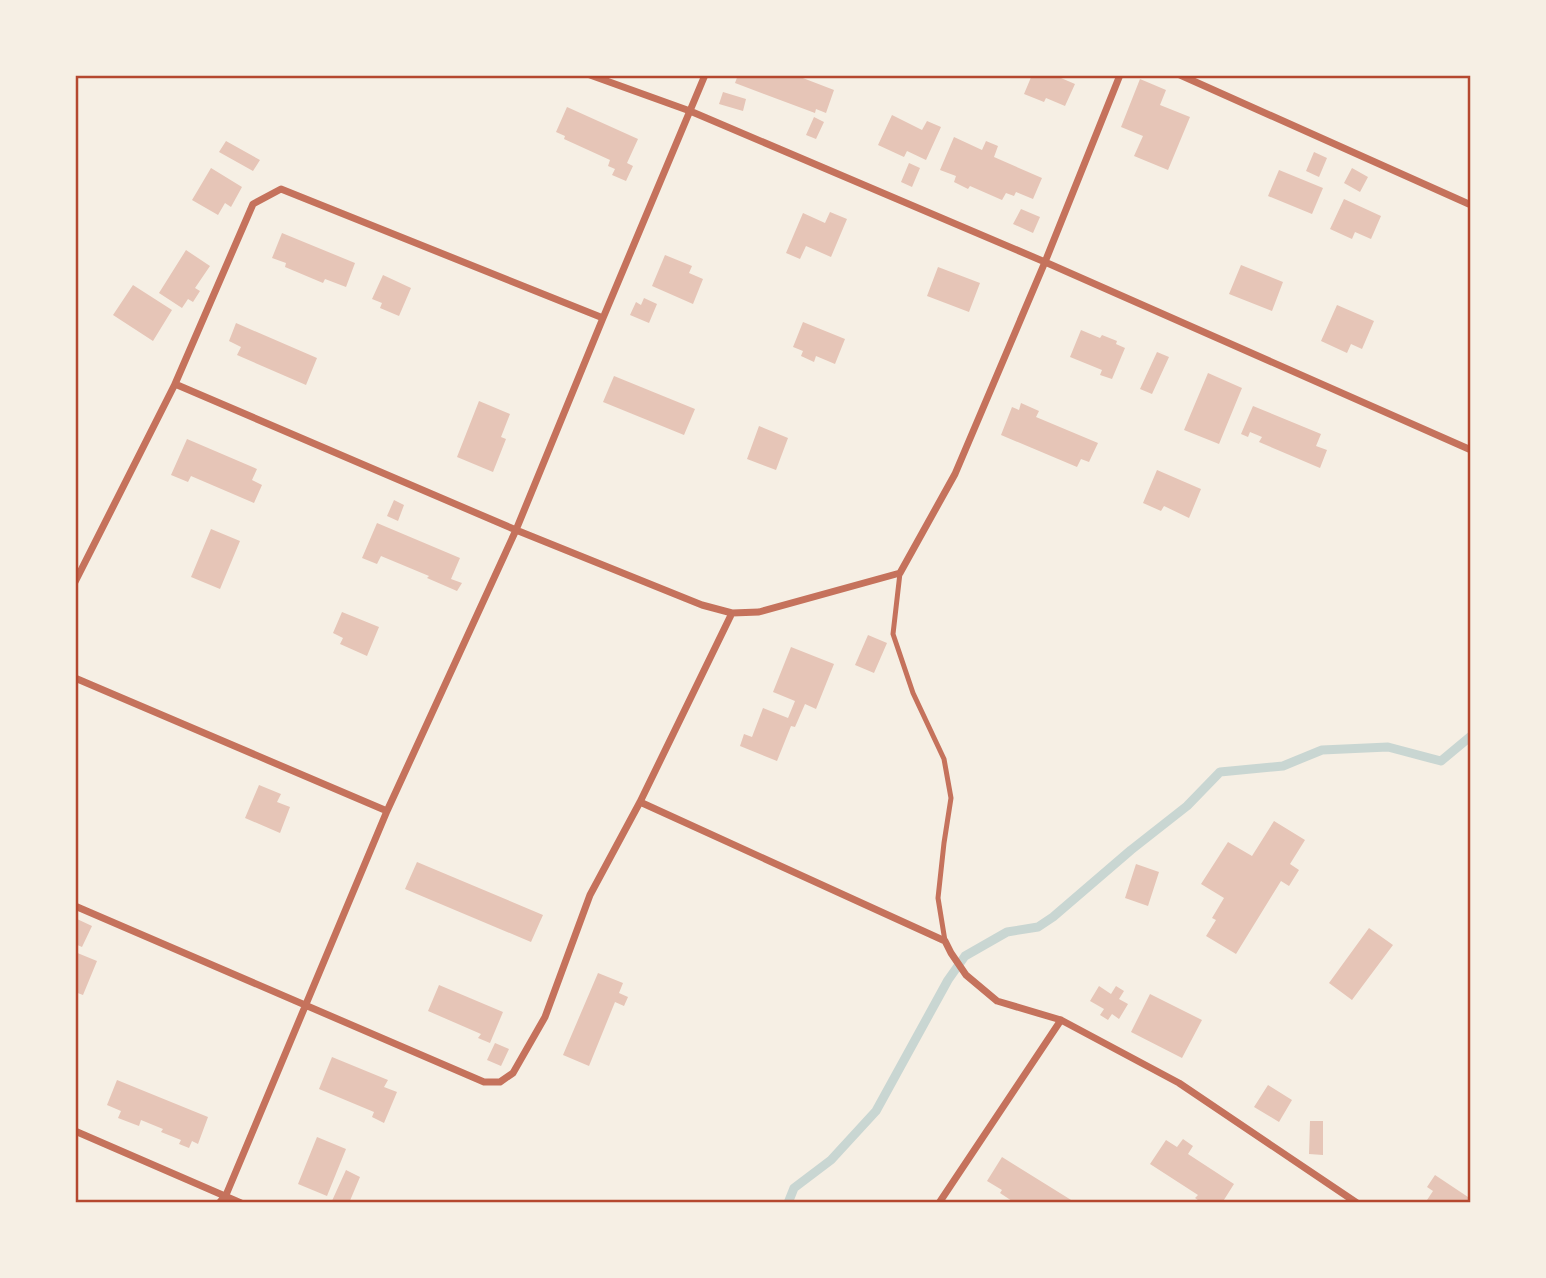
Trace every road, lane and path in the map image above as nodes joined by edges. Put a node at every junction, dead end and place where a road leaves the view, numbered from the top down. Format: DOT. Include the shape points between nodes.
graph roads {
  1 [pos="590,75"];
  2 [pos="705,75"];
  3 [pos="1120,75"];
  4 [pos="1180,75"];
  5 [pos="690,111"];
  6 [pos="1471,205"];
  7 [pos="1045,262"];
  8 [pos="603,318"];
  9 [pos="175,384"];
  10 [pos="1471,450"];
  11 [pos="516,530"];
  12 [pos="901,573"];
  13 [pos="75,582"];
  14 [pos="732,613"];
  15 [pos="75,678"];
  16 [pos="640,802"];
  17 [pos="387,811"];
  18 [pos="75,906"];
  19 [pos="945,941"];
  20 [pos="306,1004"];
  21 [pos="1061,1020"];
  22 [pos="75,1131"];
  23 [pos="226,1195"];
  24 [pos="219,1203"];
  25 [pos="242,1203"];
  26 [pos="939,1203"];
  27 [pos="1357,1203"];
  1 -- 5 [label="street"];
  2 -- 5 [label="street"];
  3 -- 7 [label="street"];
  4 -- 6 [label="street"];
  5 -- 7 [label="street"];
  5 -- 8 [label="street"];
  7 -- 10 [label="street"];
  7 -- 12 [label="street" via="955,474"];
  8 -- 9 [label="street" via="281,189 253,204"];
  8 -- 11 [label="street"];
  9 -- 11 [label="street"];
  9 -- 13 [label="street"];
  11 -- 14 [label="street"];
  11 -- 17 [label="street"];
  12 -- 14 [label="street" via="759,612"];
  12 -- 19 [label="lane" via="893,634 913,693 944,759 951,798 939,898"];
  14 -- 16 [label="street"];
  15 -- 17 [label="street"];
  16 -- 19 [label="street"];
  16 -- 20 [label="street" via="590,895 545,1017 513,1073 500,1082 484,1082"];
  17 -- 20 [label="street"];
  18 -- 20 [label="street"];
  19 -- 21 [label="street" via="966,975 997,1001"];
  20 -- 23 [label="street"];
  21 -- 26 [label="street"];
  21 -- 27 [label="street" via="1179,1083"];
  22 -- 23 [label="street"];
  23 -- 24 [label="street"];
  23 -- 25 [label="street"];
}
